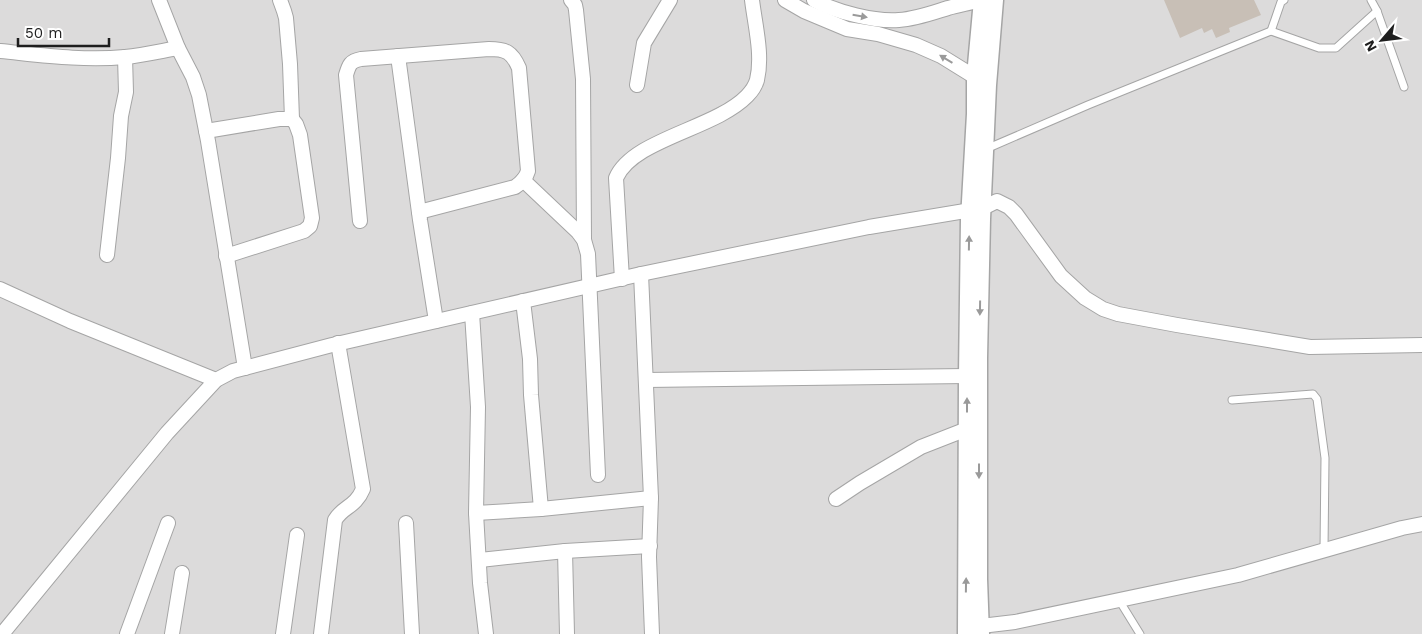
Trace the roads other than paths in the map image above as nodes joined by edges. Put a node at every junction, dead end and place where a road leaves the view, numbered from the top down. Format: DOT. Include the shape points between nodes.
graph roads {
  1 [pos="159,0"];
  2 [pos="280,0"];
  3 [pos="571,0"];
  4 [pos="670,0"];
  5 [pos="752,0"];
  6 [pos="785,0"];
  7 [pos="981,0"];
  8 [pos="995,0"];
  9 [pos="1284,0"];
  10 [pos="1371,0"];
  11 [pos="822,6"];
  12 [pos="1377,11"];
  13 [pos="1271,31"];
  14 [pos="178,48"];
  15 [pos="0,51"];
  16 [pos="398,56"];
  17 [pos="125,57"];
  18 [pos="981,81"];
  19 [pos="637,85"];
  20 [pos="1404,87"];
  21 [pos="292,119"];
  22 [pos="206,131"];
  23 [pos="985,150"];
  24 [pos="523,180"];
  25 [pos="976,209"];
  26 [pos="419,212"];
  27 [pos="360,221"];
  28 [pos="584,240"];
  29 [pos="107,255"];
  30 [pos="226,256"];
  31 [pos="641,274"];
  32 [pos="622,279"];
  33 [pos="590,286"];
  34 [pos="0,289"];
  35 [pos="523,301"];
  36 [pos="472,313"];
  37 [pos="436,321"];
  38 [pos="338,344"];
  39 [pos="1422,345"];
  40 [pos="245,368"];
  41 [pos="967,376"];
  42 [pos="216,380"];
  43 [pos="646,380"];
  44 [pos="1232,400"];
  45 [pos="966,429"];
  46 [pos="598,475"];
  47 [pos="651,498"];
  48 [pos="836,499"];
  49 [pos="541,509"];
  50 [pos="476,513"];
  51 [pos="168,522"];
  52 [pos="406,523"];
  53 [pos="1422,524"];
  54 [pos="297,535"];
  55 [pos="650,546"];
  56 [pos="1324,550"];
  57 [pos="565,551"];
  58 [pos="480,560"];
  59 [pos="182,573"];
  60 [pos="1118,600"];
  61 [pos="981,630"];
  62 [pos="2,634"];
  63 [pos="126,634"];
  64 [pos="172,634"];
  65 [pos="283,634"];
  66 [pos="321,634"];
  67 [pos="412,634"];
  68 [pos="486,634"];
  69 [pos="567,634"];
  70 [pos="652,634"];
  71 [pos="966,634"];
  72 [pos="1140,634"];
  1 -- 14 [label="street"];
  2 -- 21 [label="street" via="286,18"];
  3 -- 28 [label="street" via="576,10 583,79"];
  4 -- 19 [label="street" via="644,43"];
  5 -- 32 [label="street" via="759,53 755,87 724,114 642,151 619,171 616,178"];
  6 -- 11 [label="street" via="804,11"];
  11 -- 7 [label="street, one-way" via="882,20 900,20"];
  7 -- 18 [label="street"];
  8 -- 18 [label="street"];
  9 -- 13 [label="lane"];
  10 -- 12 [label="lane"];
  18 -- 11 [label="street, one-way" via="916,45 847,29"];
  12 -- 13 [label="lane" via="1336,48 1319,48"];
  12 -- 20 [label="lane"];
  13 -- 23 [label="lane"];
  14 -- 17 [label="street"];
  14 -- 22 [label="street" via="193,77"];
  15 -- 17 [label="street" via="79,58"];
  16 -- 24 [label="street" via="498,49 515,58 519,68 528,171"];
  16 -- 26 [label="street"];
  16 -- 27 [label="street" via="354,61 348,66 346,75"];
  17 -- 29 [label="street" via="126,92"];
  18 -- 23 [label="street"];
  18 -- 25 [label="street" via="975,114"];
  21 -- 22 [label="street"];
  21 -- 30 [label="street" via="300,136 312,218 310,226 304,231"];
  22 -- 30 [label="street"];
  23 -- 25 [label="street"];
  24 -- 26 [label="street" via="515,186"];
  24 -- 28 [label="street"];
  25 -- 31 [label="street"];
  25 -- 39 [label="street" via="997,201 1009,207 1061,276 1085,298 1118,314 1310,346"];
  41 -- 25 [label="street, one-way"];
  25 -- 61 [label="street, one-way"];
  26 -- 37 [label="street"];
  28 -- 33 [label="street"];
  30 -- 40 [label="street"];
  31 -- 32 [label="street"];
  31 -- 43 [label="street"];
  32 -- 33 [label="street"];
  33 -- 35 [label="street"];
  33 -- 46 [label="street"];
  34 -- 42 [label="street"];
  35 -- 36 [label="street"];
  35 -- 49 [label="street"];
  36 -- 37 [label="street"];
  36 -- 50 [label="street" via="478,406"];
  37 -- 38 [label="street"];
  38 -- 40 [label="street"];
  38 -- 66 [label="street" via="363,489 355,503 335,520"];
  40 -- 42 [label="street"];
  41 -- 43 [label="street"];
  45 -- 41 [label="street, one-way"];
  42 -- 62 [label="street" via="167,433"];
  43 -- 47 [label="street"];
  44 -- 56 [label="lane" via="1313,394 1317,399 1325,458"];
  45 -- 48 [label="street" via="921,448"];
  71 -- 45 [label="street, one-way"];
  47 -- 49 [label="street"];
  47 -- 55 [label="street"];
  49 -- 50 [label="street"];
  50 -- 58 [label="street"];
  51 -- 63 [label="street"];
  52 -- 67 [label="street"];
  53 -- 56 [label="street"];
  54 -- 65 [label="street"];
  55 -- 57 [label="street"];
  55 -- 70 [label="street"];
  56 -- 60 [label="street" via="1238,575"];
  57 -- 58 [label="street"];
  57 -- 69 [label="street"];
  58 -- 68 [label="street"];
  59 -- 64 [label="street"];
  60 -- 61 [label="street"];
  60 -- 72 [label="lane"];
}
